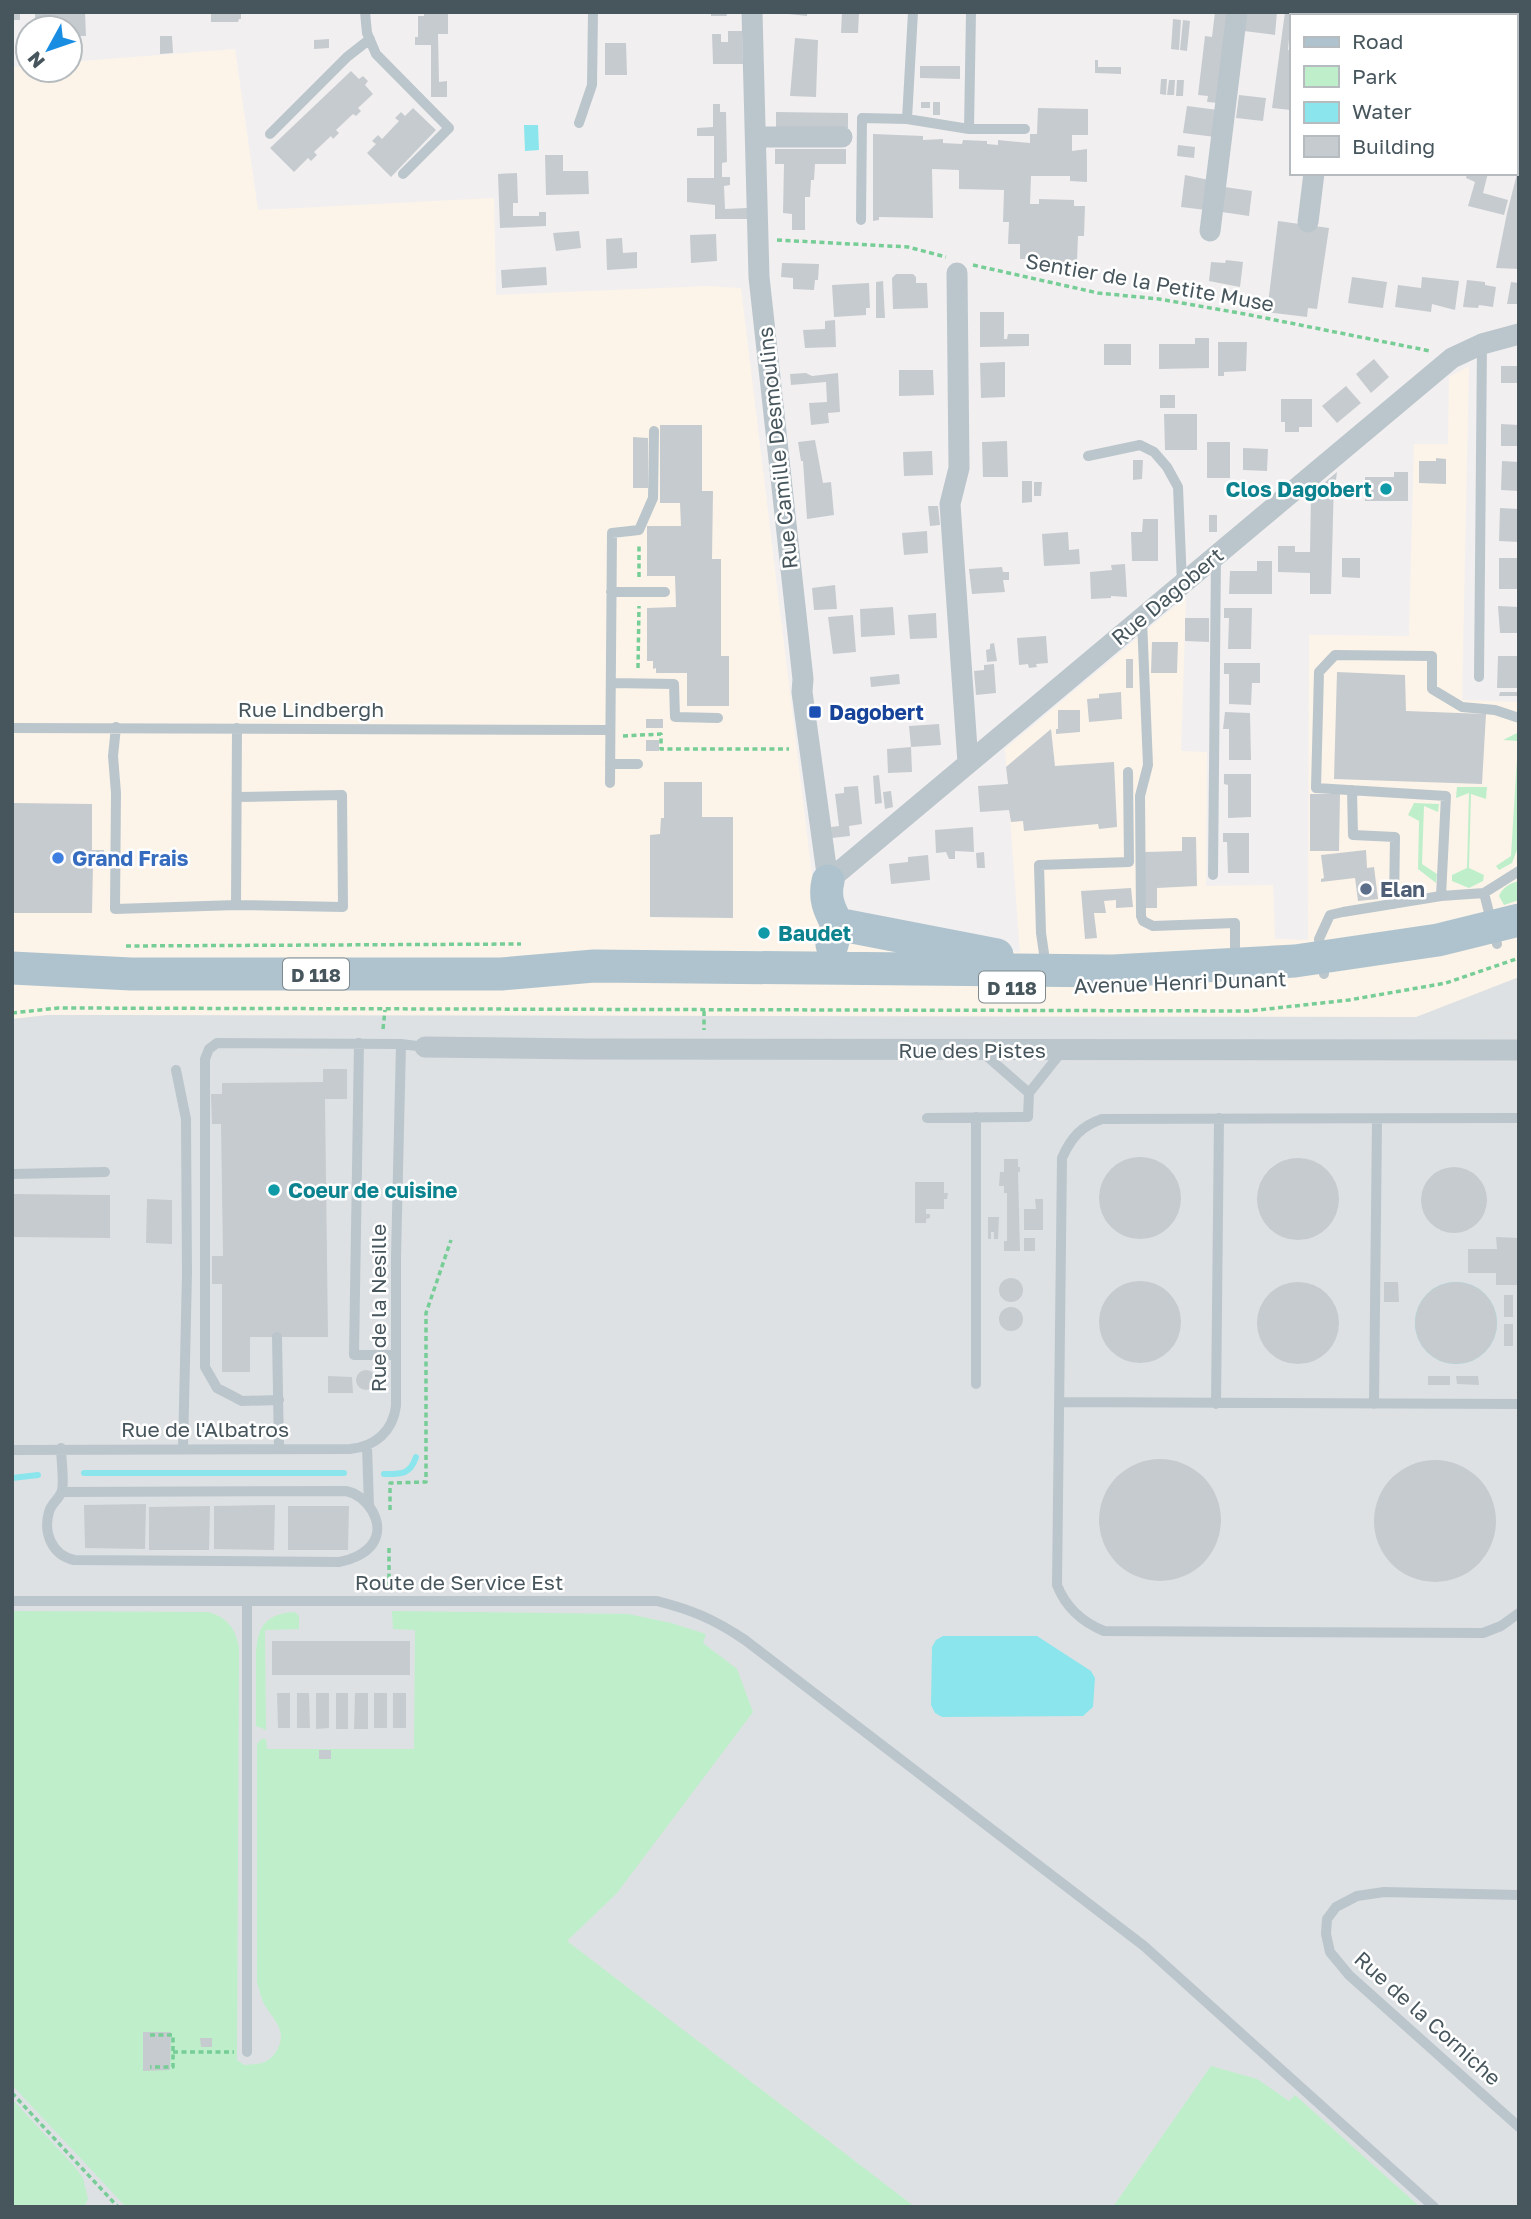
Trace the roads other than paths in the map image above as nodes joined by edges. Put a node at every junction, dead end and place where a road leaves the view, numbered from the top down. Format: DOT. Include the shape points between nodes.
graph roads {
  1 [pos="365,12"];
  2 [pos="593,12"];
  3 [pos="752,12"];
  4 [pos="913,12"];
  5 [pos="971,12"];
  6 [pos="1237,12"];
  7 [pos="370,39"];
  8 [pos="907,119"];
  9 [pos="579,124"];
  10 [pos="969,129"];
  11 [pos="1025,129"];
  12 [pos="270,134"];
  13 [pos="756,137"];
  14 [pos="842,138"];
  15 [pos="403,174"];
  16 [pos="1314,175"];
  17 [pos="861,220"];
  18 [pos="1308,222"];
  19 [pos="1210,231"];
  20 [pos="960,266"];
  21 [pos="1519,334"];
  22 [pos="1482,345"];
  23 [pos="654,431"];
  24 [pos="1088,456"];
  25 [pos="1216,556"];
  26 [pos="1182,584"];
  27 [pos="611,592"];
  28 [pos="665,592"];
  29 [pos="1142,618"];
  30 [pos="1479,677"];
  31 [pos="611,684"];
  32 [pos="718,718"];
  33 [pos="1519,718"];
  34 [pos="116,727"];
  35 [pos="12,728"];
  36 [pos="237,728"];
  37 [pos="610,733"];
  38 [pos="968,763"];
  39 [pos="610,764"];
  40 [pos="638,764"];
  41 [pos="1128,772"];
  42 [pos="611,783"];
  43 [pos="1352,790"];
  44 [pos="237,797"];
  45 [pos="1519,871"];
  46 [pos="1213,875"];
  47 [pos="828,881"];
  48 [pos="1484,893"];
  49 [pos="1441,896"];
  50 [pos="1394,904"];
  51 [pos="236,905"];
  52 [pos="837,923"];
  53 [pos="1509,937"];
  54 [pos="1235,965"];
  55 [pos="1323,966"];
  56 [pos="12,968"];
  57 [pos="1046,969"];
  58 [pos="805,970"];
  59 [pos="131,974"];
  60 [pos="501,974"];
  61 [pos="12,990"];
  62 [pos="359,1043"];
  63 [pos="401,1044"];
  64 [pos="425,1047"];
  65 [pos="981,1050"];
  66 [pos="1063,1050"];
  67 [pos="1519,1050"];
  68 [pos="176,1070"];
  69 [pos="1029,1093"];
  70 [pos="976,1117"];
  71 [pos="927,1118"];
  72 [pos="1219,1118"];
  73 [pos="1519,1118"];
  74 [pos="1377,1119"];
  75 [pos="105,1172"];
  76 [pos="12,1174"];
  77 [pos="277,1337"];
  78 [pos="396,1354"];
  79 [pos="976,1384"];
  80 [pos="279,1400"];
  81 [pos="1060,1402"];
  82 [pos="1216,1404"];
  83 [pos="1374,1404"];
  84 [pos="1519,1404"];
  85 [pos="366,1446"];
  86 [pos="61,1448"];
  87 [pos="183,1448"];
  88 [pos="279,1449"];
  89 [pos="12,1450"];
  90 [pos="62,1492"];
  91 [pos="369,1507"];
  92 [pos="12,1601"];
  93 [pos="247,1602"];
  94 [pos="1519,1613"];
  95 [pos="1519,1895"];
  96 [pos="247,2052"];
  97 [pos="1519,2127"];
  98 [pos="1434,2207"];
  1 -- 7 [label="lane"];
  2 -- 9 [label="lane" via="592,85"];
  3 -- 13 [label="street, Rue Camille Desmoulins"];
  4 -- 8 [label="lane"];
  5 -- 10 [label="lane"];
  6 -- 19 [label="street"];
  7 -- 12 [label="lane"];
  7 -- 15 [label="lane" via="376,54 449,128"];
  8 -- 10 [label="lane"];
  8 -- 17 [label="lane" via="862,118"];
  10 -- 11 [label="lane"];
  13 -- 14 [label="street"];
  13 -- 47 [label="street, Rue Camille Desmoulins" via="759,277 809,751"];
  16 -- 18 [label="street"];
  20 -- 38 [label="street" via="960,468 950,504"];
  21 -- 22 [label="street, Rue Dagobert"];
  22 -- 25 [label="street, Rue Dagobert" via="1452,358"];
  22 -- 30 [label="lane"];
  23 -- 27 [label="lane" via="653,498 639,530 612,533"];
  24 -- 26 [label="lane" via="1140,445 1167,467 1178,487"];
  25 -- 26 [label="street, Rue Dagobert"];
  25 -- 46 [label="lane"];
  26 -- 29 [label="street, Rue Dagobert"];
  27 -- 28 [label="lane"];
  27 -- 31 [label="lane"];
  29 -- 38 [label="street, Rue Dagobert"];
  29 -- 54 [label="lane" via="1148,765 1140,796 1141,916 1153,926 1235,923"];
  31 -- 32 [label="lane" via="674,684 675,717"];
  31 -- 37 [label="lane"];
  33 -- 43 [label="lane" via="1495,710 1462,708 1432,689 1432,656 1335,655 1319,672 1316,788"];
  34 -- 35 [label="lane, Rue Lindbergh"];
  34 -- 36 [label="lane, Rue Lindbergh"];
  34 -- 51 [label="lane" via="116,909"];
  36 -- 37 [label="lane, Rue Lindbergh"];
  36 -- 44 [label="lane"];
  37 -- 39 [label="lane"];
  38 -- 47 [label="street, Rue Dagobert"];
  39 -- 40 [label="lane"];
  39 -- 42 [label="lane"];
  41 -- 57 [label="lane" via="1129,862 1039,865"];
  43 -- 49 [label="lane" via="1446,796"];
  43 -- 50 [label="lane" via="1353,835 1395,836"];
  44 -- 51 [label="lane"];
  44 -- 51 [label="lane" via="342,795 343,907"];
  45 -- 48 [label="lane"];
  47 -- 52 [label="main road" via="825,894"];
  48 -- 49 [label="lane"];
  48 -- 53 [label="lane"];
  49 -- 50 [label="lane"];
  50 -- 55 [label="lane" via="1330,915 1319,939"];
  52 -- 57 [label="main road"];
  52 -- 58 [label="main road" via="829,951"];
  53 -- 55 [label="main road, Avenue Henri Dunant / D 118" via="1437,940"];
  54 -- 55 [label="main road, Avenue Henri Dunant / D 118"];
  54 -- 57 [label="main road, Avenue Henri Dunant / D 118"];
  55 -- 60 [label="main road, Avenue Henri Dunant / D 118" via="1207,985 1055,987 597,983"];
  56 -- 59 [label="main road, Avenue Henri Dunant / D 118"];
  57 -- 58 [label="main road, Avenue Henri Dunant / D 118"];
  58 -- 60 [label="main road, Avenue Henri Dunant / D 118" via="594,966"];
  59 -- 60 [label="main road, Avenue Henri Dunant / D 118"];
  59 -- 61 [label="main road, Avenue Henri Dunant / D 118"];
  62 -- 63 [label="lane"];
  62 -- 78 [label="lane" via="354,1355"];
  62 -- 80 [label="lane" via="217,1043 205,1059 205,1367 217,1388 242,1401"];
  63 -- 64 [label="lane"];
  63 -- 78 [label="lane, Rue de la Nesille"];
  64 -- 65 [label="street, Rue des Pistes"];
  65 -- 66 [label="street, Rue des Pistes"];
  65 -- 69 [label="lane"];
  66 -- 67 [label="street, Rue des Pistes"];
  66 -- 69 [label="lane"];
  68 -- 87 [label="lane" via="186,1119"];
  69 -- 70 [label="lane" via="1028,1117"];
  70 -- 71 [label="lane"];
  70 -- 79 [label="lane"];
  72 -- 74 [label="lane"];
  72 -- 81 [label="lane" via="1102,1119 1081,1129 1069,1142 1062,1158"];
  72 -- 82 [label="lane"];
  73 -- 74 [label="lane"];
  74 -- 83 [label="lane"];
  75 -- 76 [label="lane"];
  77 -- 80 [label="lane"];
  78 -- 85 [label="lane, Rue de la Nesille" via="396,1406 390,1427"];
  80 -- 88 [label="lane"];
  81 -- 82 [label="lane"];
  81 -- 94 [label="lane" via="1057,1585 1066,1604 1088,1624 1104,1631 1483,1633"];
  82 -- 83 [label="lane"];
  83 -- 84 [label="lane"];
  85 -- 88 [label="lane, Rue de l'Albatros"];
  85 -- 91 [label="lane"];
  86 -- 87 [label="lane, Rue de l'Albatros"];
  86 -- 89 [label="lane, Rue de l'Albatros"];
  86 -- 90 [label="lane"];
  87 -- 88 [label="lane, Rue de l'Albatros"];
  90 -- 91 [label="lane" via="346,1491 356,1493"];
  90 -- 91 [label="lane" via="49,1511 49,1538 57,1552 80,1562 339,1562 364,1552 374,1542 376,1527"];
  92 -- 93 [label="lane, Route de Service Est"];
  93 -- 96 [label="lane"];
  93 -- 98 [label="lane, Route de Service Est" via="657,1601 722,1624 1144,1946"];
  95 -- 97 [label="lane, Rue de la Corniche" via="1384,1892 1357,1896 1336,1907 1327,1919 1325,1934 1330,1952 1349,1975"];
}
